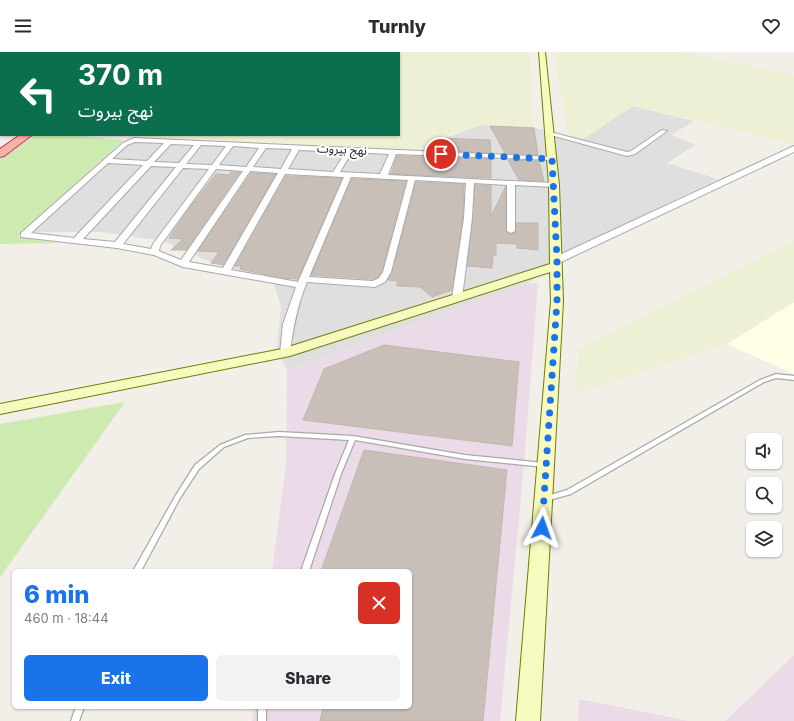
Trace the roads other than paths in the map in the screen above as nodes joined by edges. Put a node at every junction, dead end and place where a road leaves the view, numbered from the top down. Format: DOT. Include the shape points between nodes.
graph roads {
  1 [pos="542,52"];
  2 [pos="664,131"];
  3 [pos="550,134"];
  4 [pos="26,136"];
  5 [pos="169,142"];
  6 [pos="199,143"];
  7 [pos="231,144"];
  8 [pos="264,146"];
  9 [pos="297,147"];
  10 [pos="794,149"];
  11 [pos="350,150"];
  12 [pos="394,151"];
  13 [pos="0,154"];
  14 [pos="552,159"];
  15 [pos="106,161"];
  16 [pos="146,164"];
  17 [pos="180,166"];
  18 [pos="215,168"];
  19 [pos="248,169"];
  20 [pos="283,171"];
  21 [pos="335,174"];
  22 [pos="348,175"];
  23 [pos="383,177"];
  24 [pos="412,179"];
  25 [pos="470,182"];
  26 [pos="510,183"];
  27 [pos="554,185"];
  28 [pos="511,232"];
  29 [pos="76,241"];
  30 [pos="117,245"];
  31 [pos="156,253"];
  32 [pos="557,263"];
  33 [pos="183,264"];
  34 [pos="226,270"];
  35 [pos="302,282"];
  36 [pos="457,298"];
  37 [pos="285,353"];
  38 [pos="794,378"];
  39 [pos="0,409"];
  40 [pos="353,438"];
  41 [pos="546,466"];
  42 [pos="544,499"];
  43 [pos="138,569"];
  44 [pos="306,569"];
  45 [pos="79,709"];
  46 [pos="262,709"];
  47 [pos="75,721"];
  48 [pos="262,721"];
  49 [pos="528,721"];
  1 -- 3 [label="main road"];
  2 -- 3 [label="street" via="633,153 627,154"];
  3 -- 14 [label="main road"];
  4 -- 13 [label="highway"];
  5 -- 6 [label="street, نهج بيروت"];
  5 -- 15 [label="street, نهج بيروت" via="132,141"];
  5 -- 16 [label="street"];
  6 -- 7 [label="street, نهج بيروت"];
  6 -- 17 [label="street"];
  7 -- 8 [label="street, نهج بيروت"];
  7 -- 18 [label="street"];
  8 -- 9 [label="street, نهج بيروت"];
  8 -- 19 [label="street"];
  9 -- 11 [label="street, نهج بيروت"];
  9 -- 20 [label="street"];
  10 -- 32 [label="street"];
  11 -- 12 [label="street, نهج بيروت"];
  11 -- 21 [label="street"];
  12 -- 14 [label="street, نهج بيروت"];
  12 -- 23 [label="street"];
  14 -- 27 [label="main road"];
  15 -- 16 [label="street"];
  15 -- 29 [label="street" via="24,235"];
  16 -- 17 [label="street"];
  16 -- 29 [label="street"];
  17 -- 18 [label="street"];
  17 -- 30 [label="street"];
  18 -- 19 [label="street"];
  18 -- 31 [label="street" via="156,246"];
  19 -- 20 [label="street"];
  19 -- 33 [label="street"];
  20 -- 21 [label="street"];
  20 -- 34 [label="street"];
  21 -- 22 [label="street"];
  22 -- 23 [label="street"];
  22 -- 35 [label="street"];
  23 -- 24 [label="street"];
  24 -- 25 [label="street"];
  24 -- 35 [label="street" via="387,272 382,280 375,284"];
  25 -- 26 [label="street"];
  25 -- 36 [label="street" via="468,218"];
  26 -- 27 [label="street"];
  26 -- 28 [label="street"];
  27 -- 32 [label="main road"];
  29 -- 30 [label="street"];
  30 -- 31 [label="street"];
  31 -- 33 [label="street"];
  32 -- 36 [label="main road"];
  32 -- 41 [label="main road" via="556,323"];
  33 -- 34 [label="street"];
  34 -- 35 [label="street"];
  35 -- 37 [label="street" via="288,324"];
  36 -- 37 [label="main road"];
  37 -- 39 [label="main road"];
  38 -- 42 [label="lane" via="776,376 762,381 569,492"];
  40 -- 41 [label="lane" via="465,457"];
  40 -- 43 [label="lane" via="279,434 247,436 222,446 197,467"];
  40 -- 44 [label="lane"];
  41 -- 42 [label="main road"];
  42 -- 49 [label="main road"];
  45 -- 47 [label="lane"];
  46 -- 48 [label="lane"];
}
